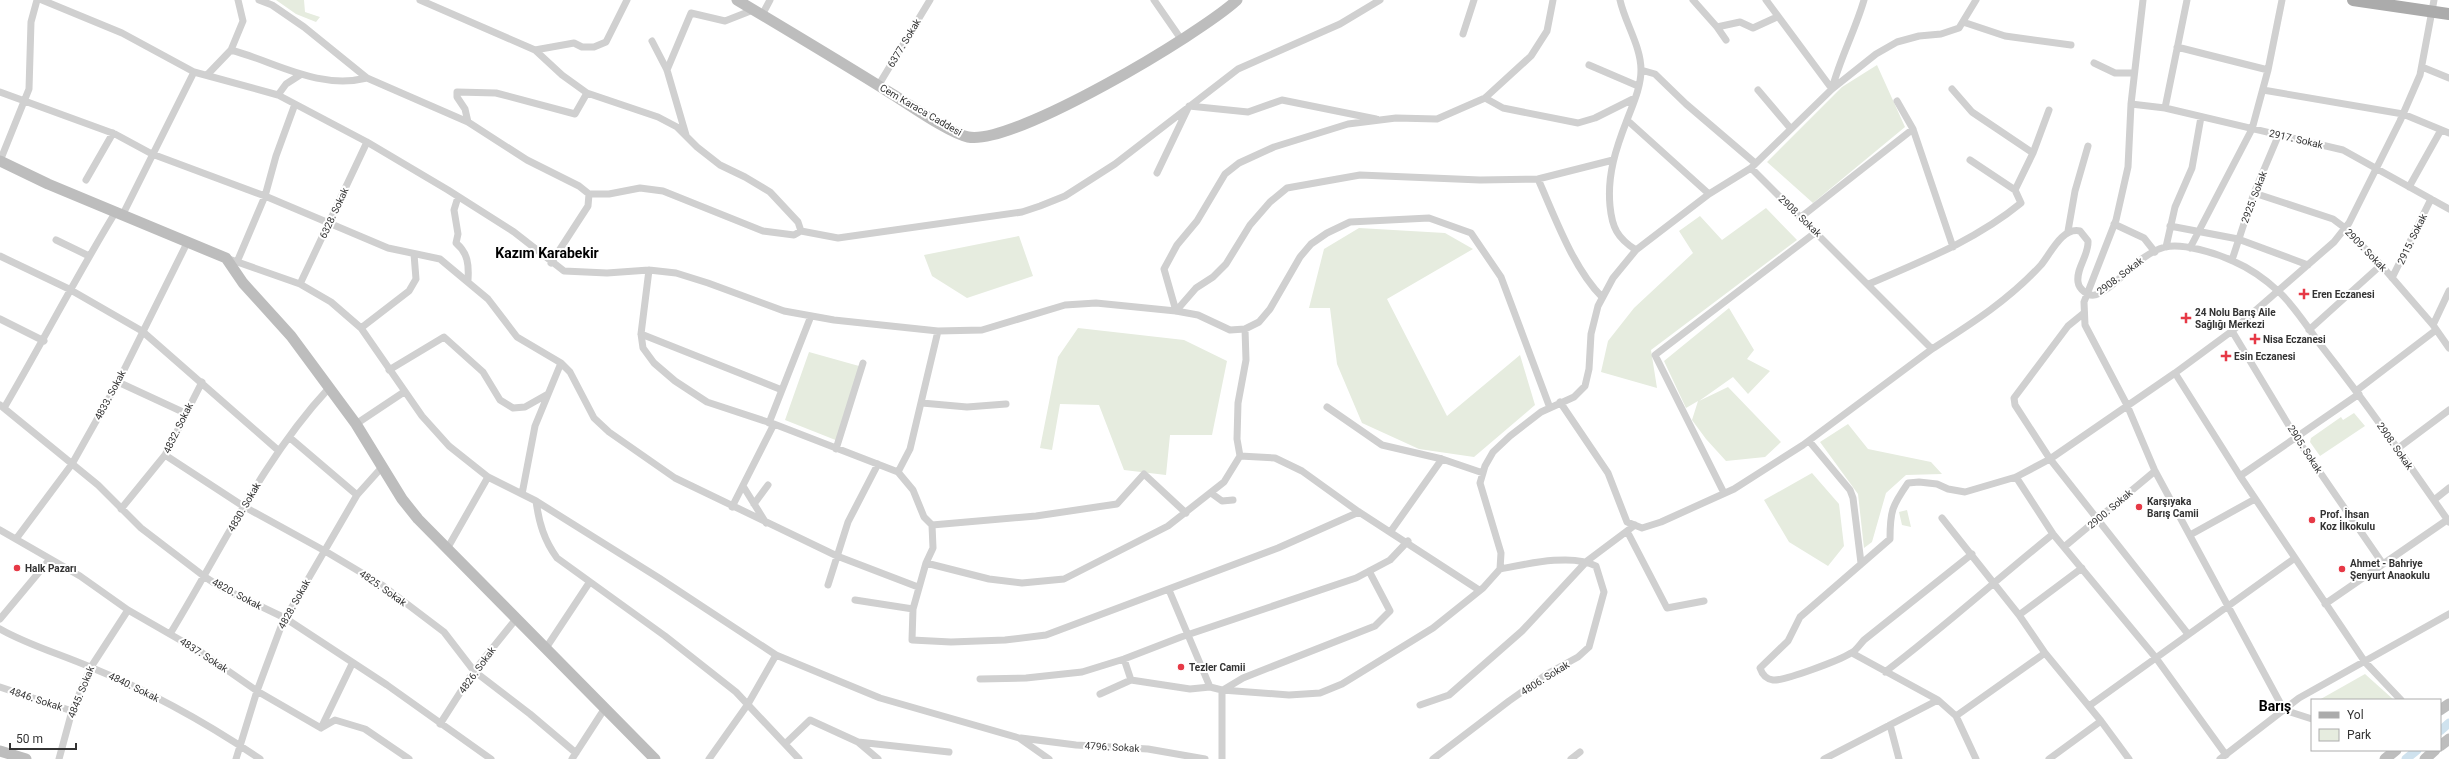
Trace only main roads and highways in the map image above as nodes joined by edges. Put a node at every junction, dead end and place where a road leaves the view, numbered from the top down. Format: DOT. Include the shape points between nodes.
graph roads {
  1 [pos="2353,0"];
  2 [pos="2433,6"];
  3 [pos="2449,14"];
  1 -- 2 [label="main road"];
  2 -- 3 [label="main road"];
}
